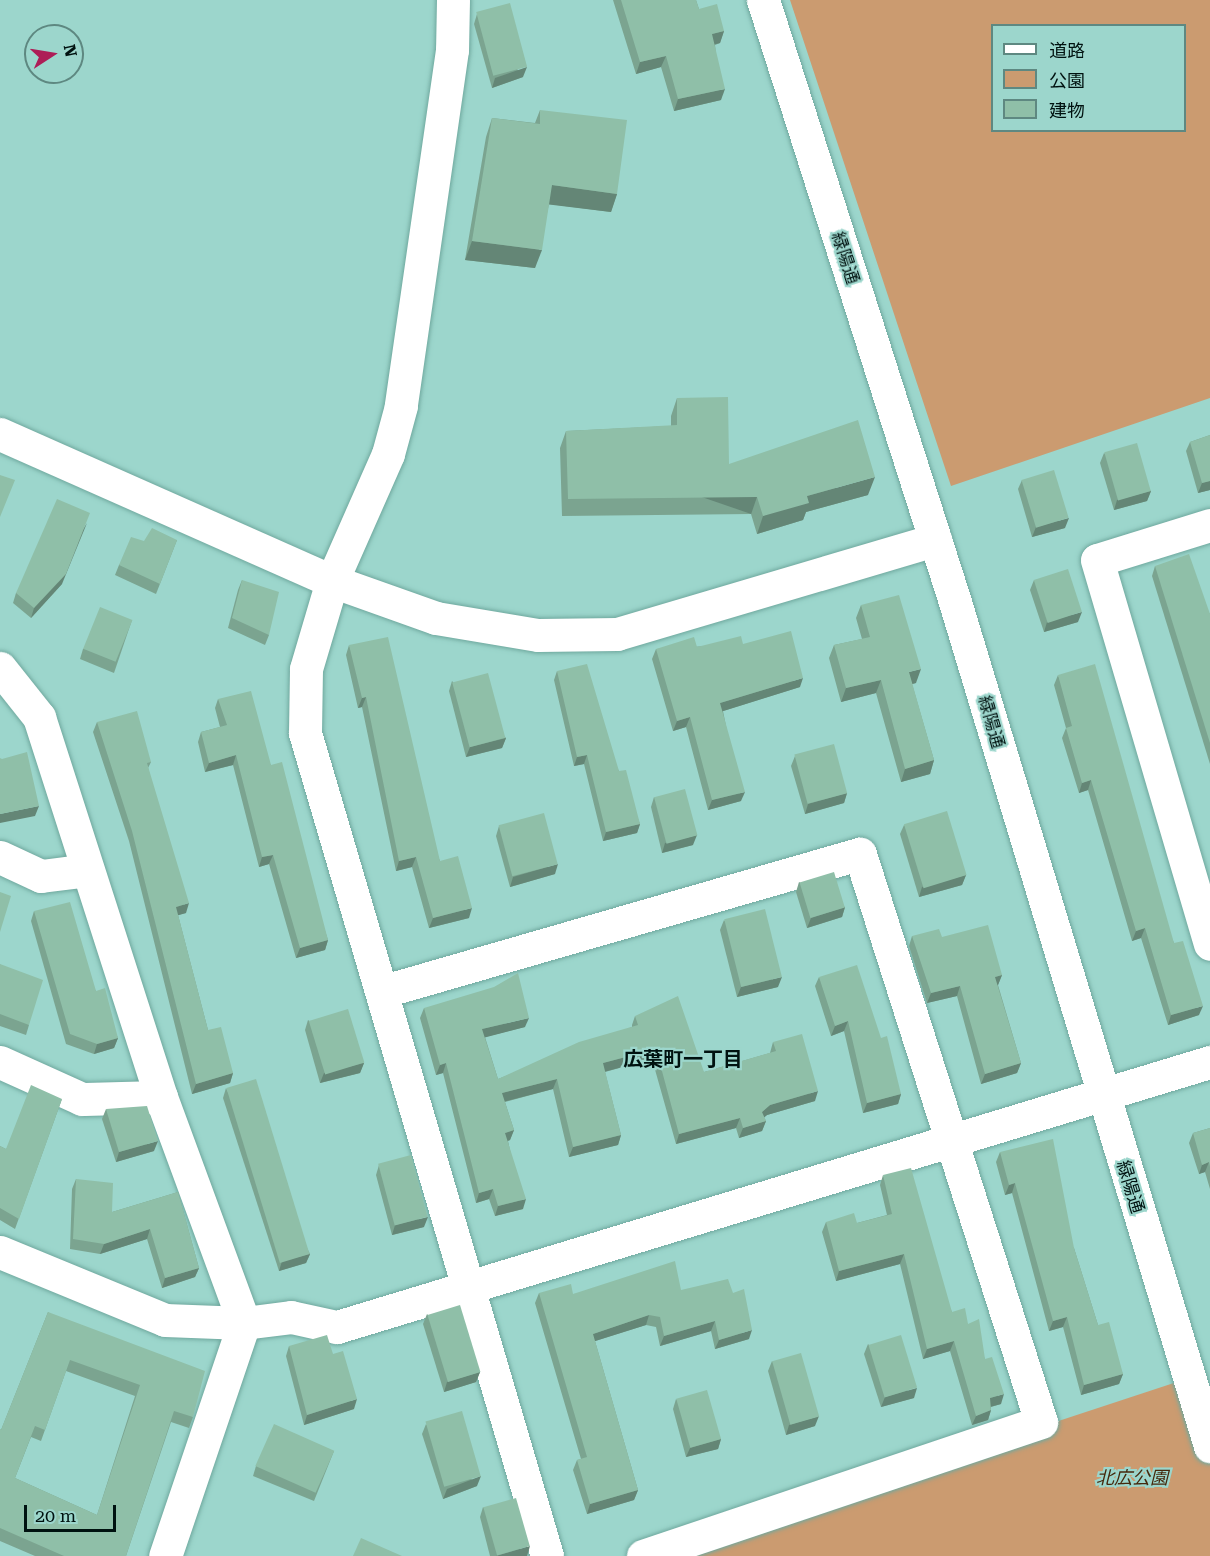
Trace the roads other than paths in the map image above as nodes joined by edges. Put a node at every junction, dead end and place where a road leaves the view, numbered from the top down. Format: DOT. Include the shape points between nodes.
graph roads {
  1 [pos="453,0"];
  2 [pos="763,0"];
  3 [pos="0,434"];
  4 [pos="1210,525"];
  5 [pos="935,540"];
  6 [pos="332,581"];
  7 [pos="0,668"];
  8 [pos="0,857"];
  9 [pos="88,870"];
  10 [pos="1210,944"];
  11 [pos="384,991"];
  12 [pos="0,1062"];
  13 [pos="1210,1062"];
  14 [pos="1101,1096"];
  15 [pos="161,1097"];
  16 [pos="950,1139"];
  17 [pos="0,1252"];
  18 [pos="465,1290"];
  19 [pos="244,1323"];
  20 [pos="1210,1446"];
  21 [pos="165,1556"];
  22 [pos="548,1556"];
  23 [pos="643,1556"];
  1 -- 6 [label="street" via="444,117 401,406 388,454"];
  2 -- 5 [label="street, 緑陽通"];
  3 -- 6 [label="street"];
  4 -- 10 [label="street" via="1097,560"];
  5 -- 6 [label="street" via="617,634 538,635 436,618"];
  5 -- 14 [label="street, 緑陽通"];
  6 -- 11 [label="street" via="306,669 305,733"];
  7 -- 9 [label="street" via="36,709"];
  8 -- 9 [label="street" via="41,876"];
  9 -- 15 [label="street"];
  11 -- 16 [label="street" via="860,854"];
  11 -- 18 [label="street"];
  12 -- 15 [label="street" via="82,1099"];
  13 -- 14 [label="street"];
  14 -- 16 [label="street"];
  14 -- 20 [label="street, 緑陽通"];
  15 -- 19 [label="street"];
  16 -- 18 [label="street"];
  16 -- 23 [label="street" via="1041,1422"];
  17 -- 19 [label="street" via="165,1320"];
  18 -- 19 [label="street" via="338,1327 291,1317"];
  18 -- 22 [label="street"];
  19 -- 21 [label="street"];
}
